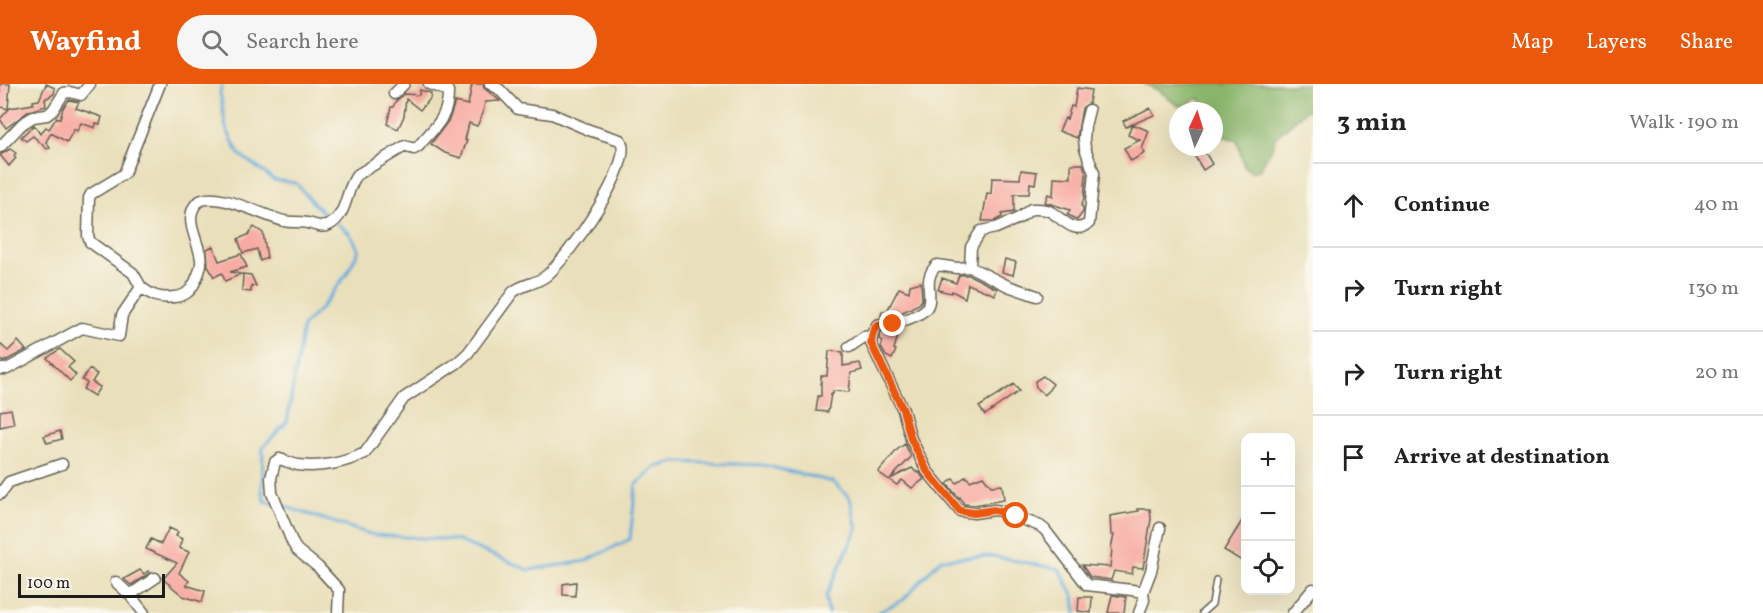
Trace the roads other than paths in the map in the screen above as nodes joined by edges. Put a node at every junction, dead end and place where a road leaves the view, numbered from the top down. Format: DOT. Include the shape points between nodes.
graph roads {
  1 [pos="90,84"];
  2 [pos="160,84"];
  3 [pos="404,84"];
  4 [pos="429,84"];
  5 [pos="490,84"];
  6 [pos="70,88"];
  7 [pos="394,94"];
  8 [pos="1089,110"];
  9 [pos="0,147"];
  10 [pos="970,267"];
  11 [pos="141,287"];
  12 [pos="1037,296"];
  13 [pos="871,336"];
  14 [pos="849,347"];
  15 [pos="0,369"];
  16 [pos="62,464"];
  17 [pos="0,494"];
  18 [pos="1160,528"];
  19 [pos="155,578"];
  20 [pos="1216,580"];
  21 [pos="116,582"];
  22 [pos="1313,589"];
  23 [pos="1143,592"];
  24 [pos="130,595"];
  25 [pos="144,613"];
  26 [pos="338,613"];
  27 [pos="1139,613"];
  28 [pos="1202,613"];
  29 [pos="1293,613"];
  1 -- 6 [label="street" via="81,95"];
  2 -- 11 [label="street" via="124,174 89,198 90,242 133,273"];
  3 -- 7 [label="street"];
  4 -- 11 [label="street" via="448,92 440,124 418,147 405,146 363,169 352,182 344,208 332,223 323,227 287,221 214,199 203,200 191,216 202,262 190,291 163,298"];
  5 -- 26 [label="street" via="516,108 552,114 622,142 622,159 597,213 549,274 513,292 468,353 404,398 365,453 316,466 276,460 271,478 278,510 297,550 339,590"];
  6 -- 9 [label="street" via="53,110 22,124"];
  8 -- 10 [label="street" via="1084,139 1094,173 1089,223 1075,228 1050,211 1031,209 1019,218 981,231 971,247"];
  10 -- 12 [label="street"];
  10 -- 13 [label="street" via="937,265 929,279 926,309 906,320 879,324"];
  11 -- 15 [label="street" via="123,315 119,336 82,328 7,369"];
  13 -- 14 [label="street"];
  13 -- 23 [label="street" via="927,471 958,510 994,510 1031,522 1045,530 1087,585"];
  16 -- 17 [label="street" via="9,482"];
  18 -- 23 [label="street"];
  19 -- 24 [label="street"];
  20 -- 28 [label="lane" via="1212,604"];
  21 -- 24 [label="street"];
  22 -- 29 [label="street"];
  23 -- 27 [label="street"];
  24 -- 25 [label="street"];
}
